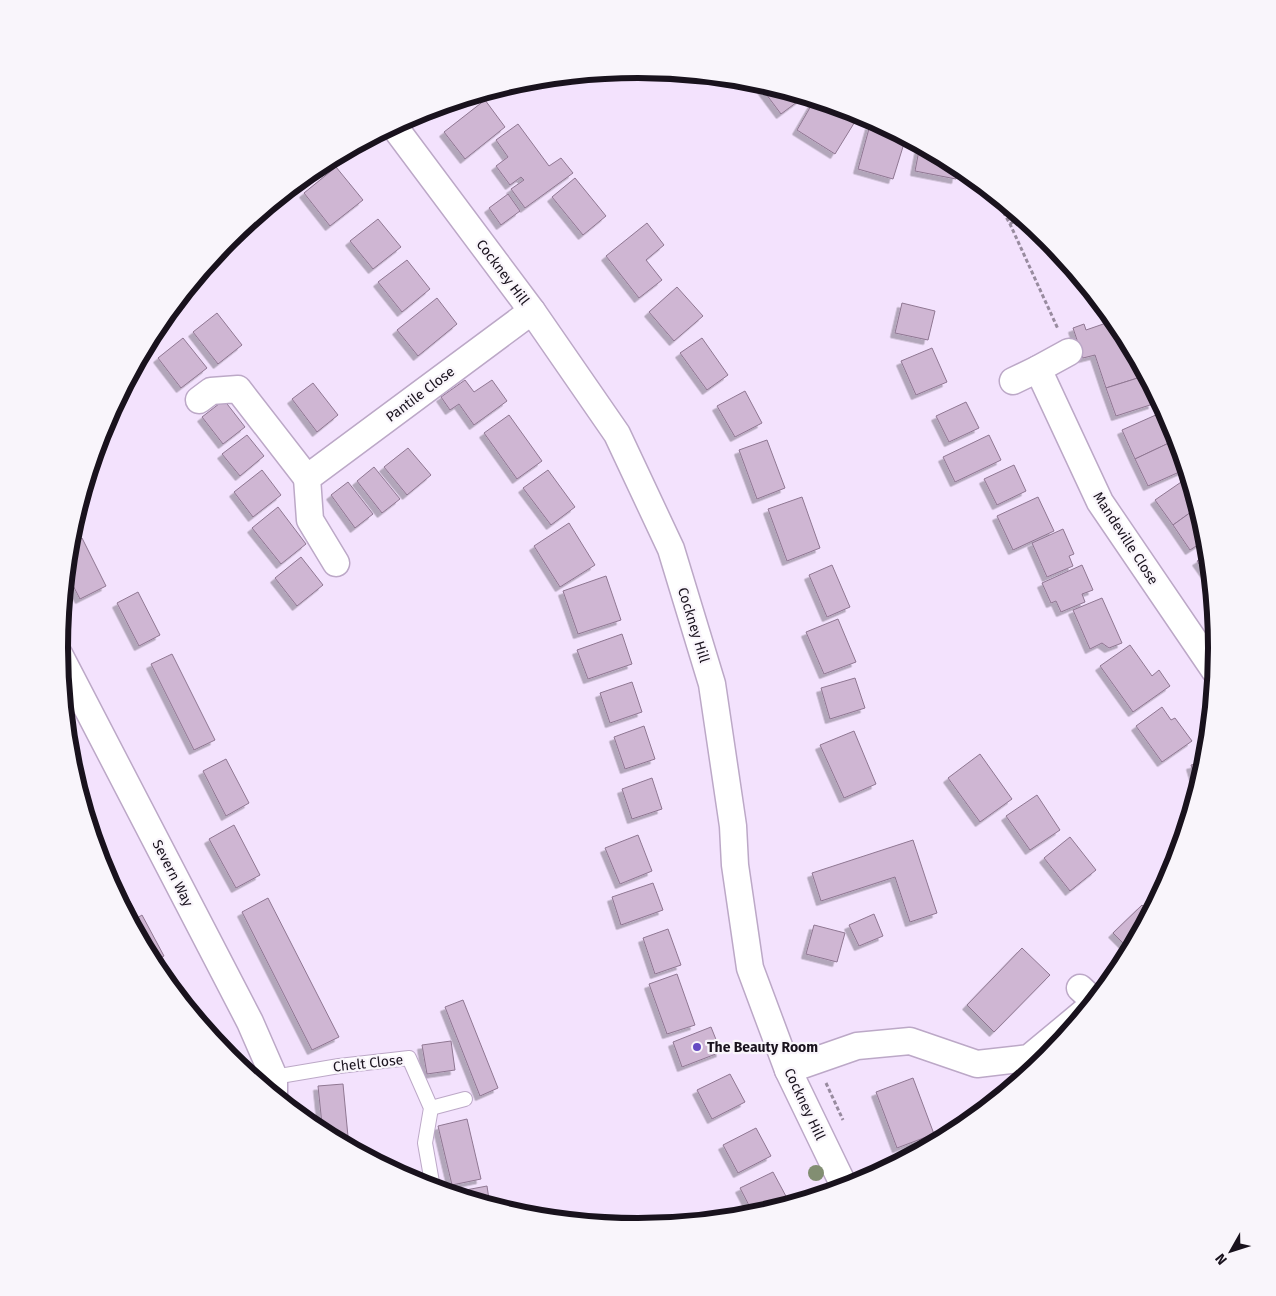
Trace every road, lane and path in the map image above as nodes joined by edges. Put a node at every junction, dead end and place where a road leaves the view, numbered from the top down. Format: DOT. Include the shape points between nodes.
graph roads {
  1 [pos="397,131"];
  2 [pos="1002,209"];
  3 [pos="1016,220"];
  4 [pos="1010,224"];
  5 [pos="532,311"];
  6 [pos="1069,352"];
  7 [pos="1038,369"];
  8 [pos="1013,381"];
  9 [pos="200,400"];
  10 [pos="308,478"];
  11 [pos="336,563"];
  12 [pos="1208,660"];
  13 [pos="69,673"];
  14 [pos="1087,999"];
  15 [pos="788,1070"];
  16 [pos="274,1086"];
  17 [pos="465,1099"];
  18 [pos="431,1108"];
  19 [pos="431,1179"];
  20 [pos="841,1180"];
  1 -- 5 [label="street, Cockney Hill"];
  2 -- 4 [label="path"];
  3 -- 4 [label="path"];
  4 -- 6 [label="path"];
  5 -- 10 [label="street, Pantile Close"];
  5 -- 15 [label="street, Cockney Hill" via="617,434 671,549 712,684 750,968"];
  6 -- 7 [label="street"];
  7 -- 8 [label="street"];
  7 -- 12 [label="street, Mandeville Close" via="1100,502"];
  9 -- 10 [label="street" via="211,391 238,389"];
  10 -- 11 [label="street" via="310,520"];
  13 -- 16 [label="street, Severn Way" via="250,1022"];
  14 -- 15 [label="street" via="1029,1058 977,1064 910,1041 857,1046"];
  15 -- 20 [label="street, Cockney Hill"];
  16 -- 18 [label="lane, Chelt Close" via="339,1066 409,1058"];
  17 -- 18 [label="lane"];
  18 -- 19 [label="lane" via="424,1143"];
}
